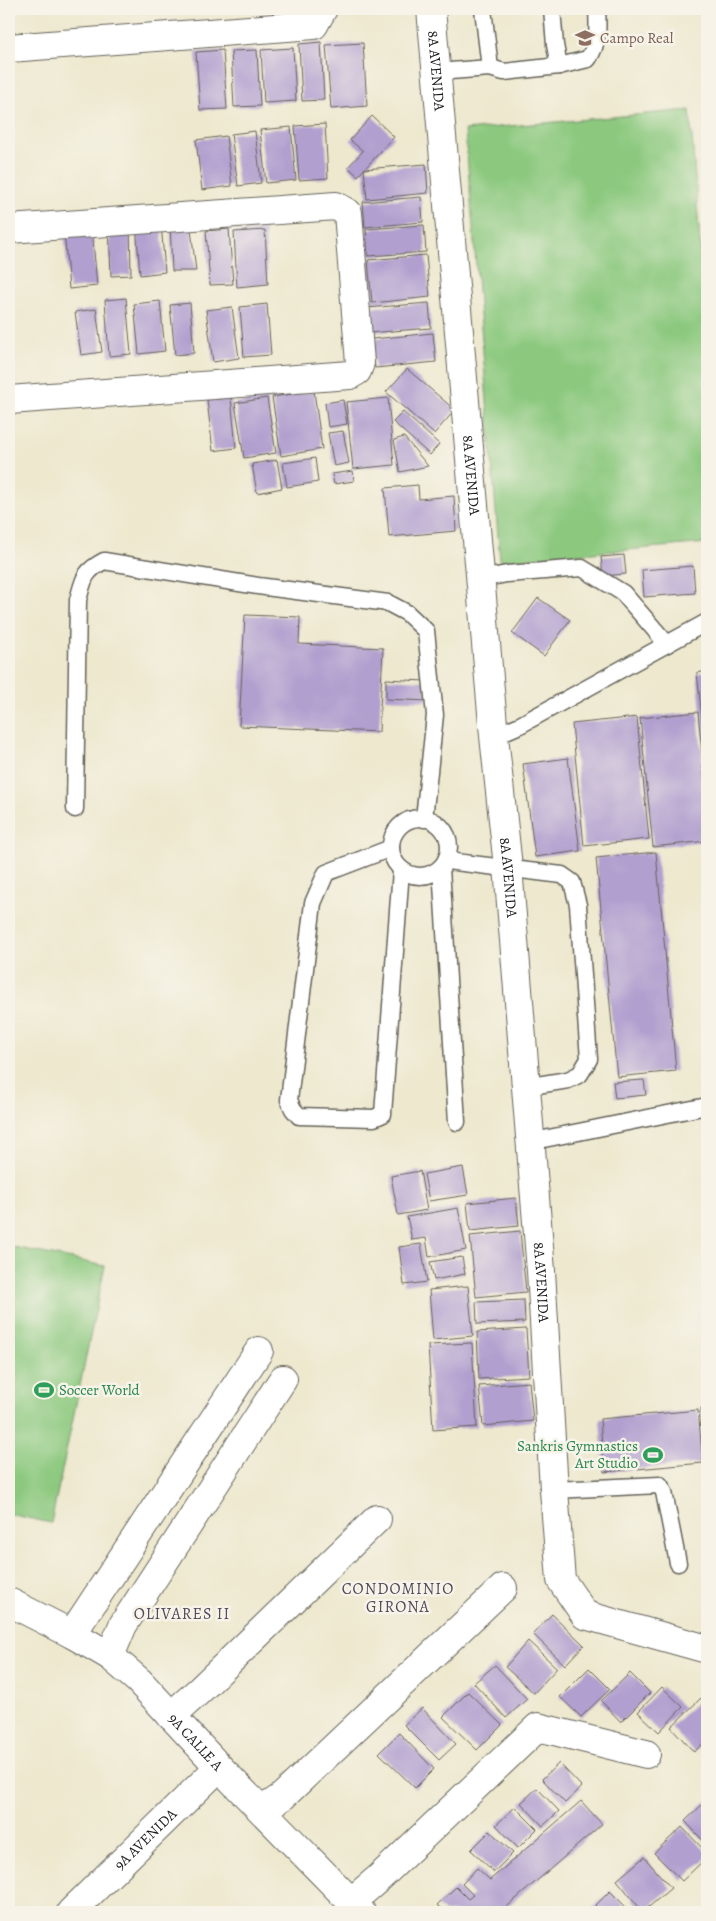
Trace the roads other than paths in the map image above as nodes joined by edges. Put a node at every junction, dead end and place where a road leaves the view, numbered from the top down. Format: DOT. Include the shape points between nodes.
graph roads {
  1 [pos="323,9"];
  2 [pos="431,9"];
  3 [pos="483,9"];
  4 [pos="552,9"];
  5 [pos="597,9"];
  6 [pos="9,48"];
  7 [pos="560,66"];
  8 [pos="490,68"];
  9 [pos="437,72"];
  10 [pos="9,229"];
  11 [pos="9,400"];
  12 [pos="480,579"];
  13 [pos="707,622"];
  14 [pos="667,644"];
  15 [pos="494,736"];
  16 [pos="75,809"];
  17 [pos="424,819"];
  18 [pos="391,848"];
  19 [pos="444,865"];
  20 [pos="508,867"];
  21 [pos="401,870"];
  22 [pos="525,1087"];
  23 [pos="707,1106"];
  24 [pos="457,1122"];
  25 [pos="529,1142"];
  26 [pos="259,1351"];
  27 [pos="284,1379"];
  28 [pos="554,1490"];
  29 [pos="377,1519"];
  30 [pos="678,1564"];
  31 [pos="503,1588"];
  32 [pos="9,1602"];
  33 [pos="72,1634"];
  34 [pos="707,1649"];
  35 [pos="110,1656"];
  36 [pos="171,1716"];
  37 [pos="646,1754"];
  38 [pos="219,1767"];
  39 [pos="263,1810"];
  40 [pos="356,1907"];
  41 [pos="71,1912"];
  1 -- 6 [label="street" via="314,24"];
  2 -- 9 [label="street, 8A AVENIDA"];
  3 -- 8 [label="lane"];
  4 -- 7 [label="lane"];
  5 -- 7 [label="lane" via="598,31 594,50 588,59"];
  7 -- 8 [label="lane" via="504,72"];
  8 -- 9 [label="lane"];
  9 -- 12 [label="street, 8A AVENIDA"];
  10 -- 11 [label="street" via="336,206 348,213 360,363 358,371 350,375"];
  12 -- 14 [label="lane" via="582,568 623,593"];
  12 -- 15 [label="street, 8A AVENIDA"];
  13 -- 14 [label="lane"];
  14 -- 15 [label="lane"];
  15 -- 20 [label="street, 8A AVENIDA"];
  16 -- 17 [label="lane" via="78,600 90,569 104,562 388,603 407,613 426,631 435,715"];
  17 -- 18 [label="lane" via="414,819 398,829"];
  17 -- 19 [label="lane" via="441,826 446,834 449,842"];
  18 -- 21 [label="lane"];
  18 -- 21 [label="lane" via="326,873 313,903 289,1100 299,1116 374,1118 383,1114"];
  19 -- 20 [label="lane"];
  19 -- 21 [label="lane" via="425,876"];
  19 -- 24 [label="lane"];
  20 -- 22 [label="street, 8A AVENIDA"];
  20 -- 22 [label="lane" via="562,875 572,882 578,905 589,1059 580,1074 568,1080"];
  22 -- 25 [label="street, 8A AVENIDA"];
  23 -- 25 [label="lane"];
  25 -- 28 [label="street, 8A AVENIDA" via="541,1271"];
  26 -- 33 [label="street"];
  27 -- 35 [label="street" via="123,1625"];
  28 -- 30 [label="lane" via="660,1485"];
  28 -- 34 [label="street, 8A AVENIDA" via="561,1580 585,1615"];
  29 -- 36 [label="street"];
  31 -- 39 [label="street" via="283,1796"];
  32 -- 33 [label="street, 9A CALLE A"];
  33 -- 35 [label="street, 9A CALLE A"];
  35 -- 36 [label="street, 9A CALLE A" via="139,1681"];
  36 -- 38 [label="street, 9A CALLE A"];
  37 -- 40 [label="street" via="538,1727 379,1878"];
  38 -- 39 [label="street, 9A CALLE A"];
  38 -- 41 [label="street, 9A AVENIDA"];
  39 -- 40 [label="street, 9A CALLE A"];
}
